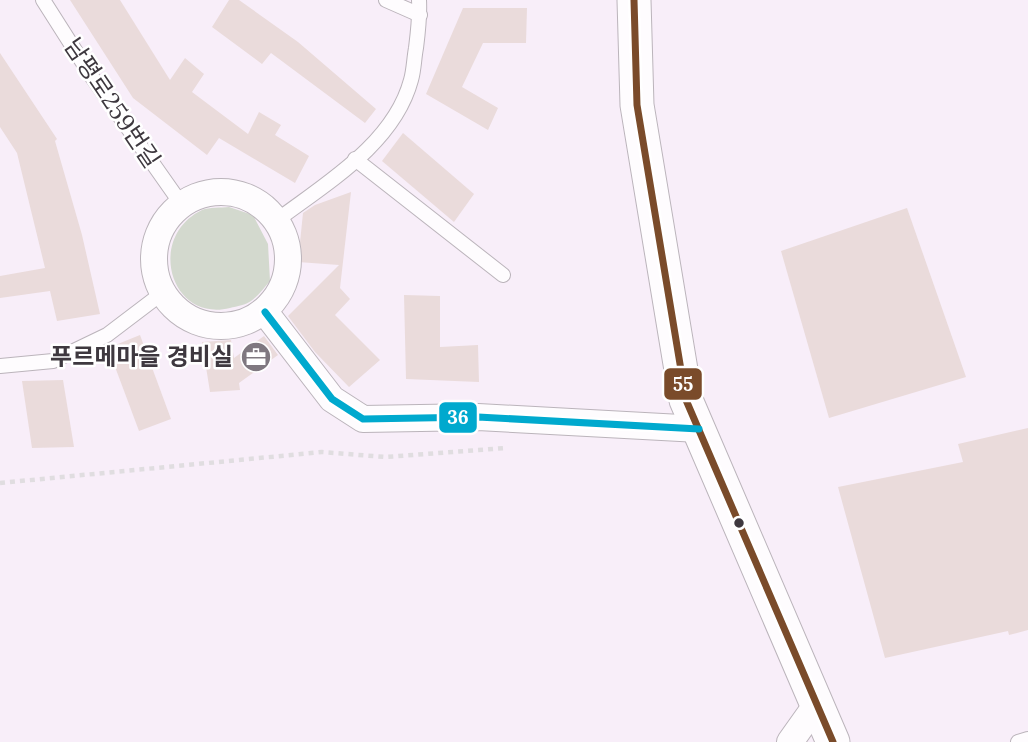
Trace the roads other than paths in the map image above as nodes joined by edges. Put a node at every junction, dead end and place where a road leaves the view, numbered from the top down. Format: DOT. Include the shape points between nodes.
graph roads {
  1 [pos="43,0"];
  2 [pos="386,0"];
  3 [pos="419,0"];
  4 [pos="634,0"];
  5 [pos="420,15"];
  6 [pos="355,159"];
  7 [pos="182,205"];
  8 [pos="276,221"];
  9 [pos="503,275"];
  10 [pos="161,294"];
  11 [pos="265,312"];
  12 [pos="0,366"];
  13 [pos="699,429"];
  14 [pos="817,704"];
  15 [pos="1028,739"];
  16 [pos="790,742"];
  17 [pos="833,742"];
  18 [pos="1018,742"];
  1 -- 7 [label="lane, 남평로259번길"];
  2 -- 5 [label="lane"];
  3 -- 5 [label="lane"];
  4 -- 13 [label="street" via="638,105 687,400"];
  5 -- 6 [label="lane" via="411,80 398,112"];
  6 -- 8 [label="lane"];
  6 -- 9 [label="lane"];
  7 -- 8 [label="street" via="207,192 235,192 261,204"];
  7 -- 10 [label="street" via="163,226 156,243 154,268"];
  8 -- 11 [label="street" via="285,244 285,266 278,294"];
  10 -- 11 [label="street" via="193,320 213,324 236,325"];
  10 -- 12 [label="lane" via="107,335 53,362"];
  11 -- 13 [label="street" via="332,399 363,419 478,417"];
  13 -- 14 [label="street"];
  14 -- 16 [label="street"];
  14 -- 17 [label="street"];
  15 -- 18 [label="lane"];
}
